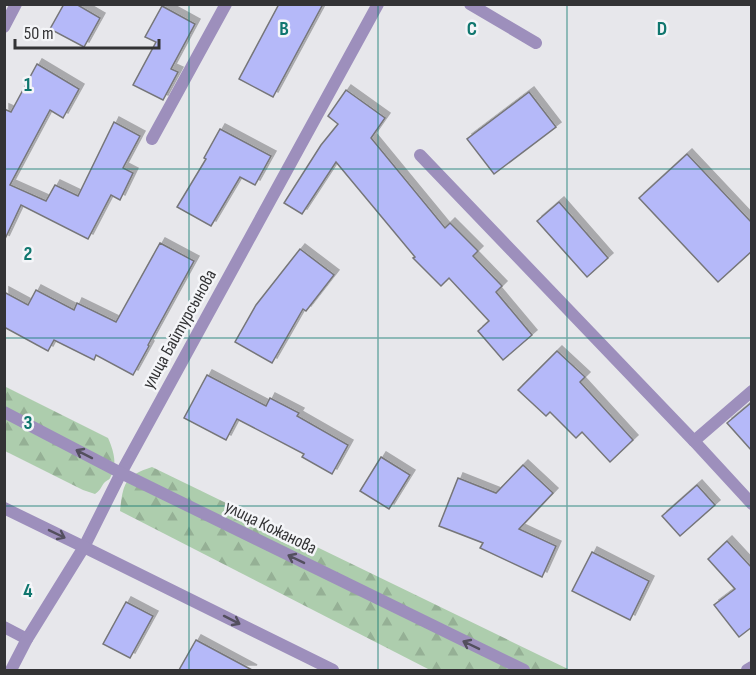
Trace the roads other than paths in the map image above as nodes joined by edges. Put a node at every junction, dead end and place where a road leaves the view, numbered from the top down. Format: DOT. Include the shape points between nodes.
graph roads {
  1 [pos="16,4"];
  2 [pos="226,4"];
  3 [pos="378,4"];
  4 [pos="470,4"];
  5 [pos="4,27"];
  6 [pos="536,43"];
  7 [pos="152,139"];
  8 [pos="420,155"];
  9 [pos="752,391"];
  10 [pos="4,412"];
  11 [pos="694,441"];
  12 [pos="121,473"];
  13 [pos="752,504"];
  14 [pos="4,508"];
  15 [pos="84,547"];
  16 [pos="4,627"];
  17 [pos="27,639"];
  18 [pos="752,667"];
  19 [pos="11,670"];
  20 [pos="333,670"];
  21 [pos="524,670"];
  22 [pos="747,670"];
  1 -- 5 [label="street"];
  2 -- 7 [label="street"];
  3 -- 12 [label="street, улица Байтурсынова"];
  4 -- 6 [label="street"];
  8 -- 11 [label="street"];
  9 -- 11 [label="street"];
  12 -- 10 [label="street, улица Кожанова, one-way"];
  11 -- 13 [label="street"];
  12 -- 15 [label="street, улица Байтурсынова"];
  21 -- 12 [label="street, улица Кожанова, one-way"];
  14 -- 15 [label="street, one-way"];
  15 -- 17 [label="street, улица Байтурсынова"];
  15 -- 20 [label="street, one-way"];
  16 -- 17 [label="street"];
  17 -- 19 [label="street, улица Байтурсынова"];
  18 -- 22 [label="street"];
}
